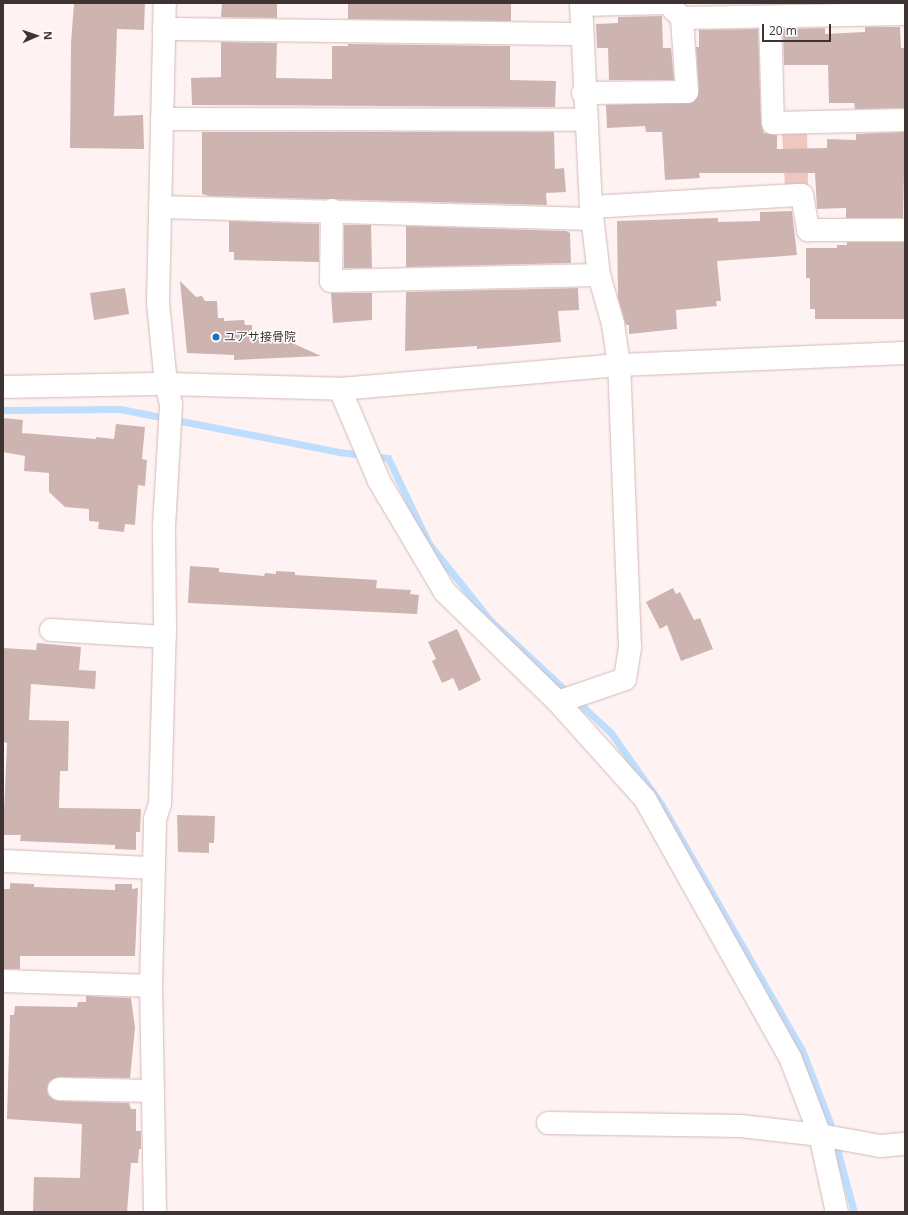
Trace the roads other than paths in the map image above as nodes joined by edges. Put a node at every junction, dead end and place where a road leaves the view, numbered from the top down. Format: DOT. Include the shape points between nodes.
graph roads {
  1 [pos="165,3"];
  2 [pos="581,4"];
  3 [pos="905,14"];
  4 [pos="770,17"];
  5 [pos="682,18"];
  6 [pos="164,29"];
  7 [pos="580,34"];
  8 [pos="583,93"];
  9 [pos="162,119"];
  10 [pos="585,120"];
  11 [pos="905,120"];
  12 [pos="160,207"];
  13 [pos="332,210"];
  14 [pos="592,213"];
  15 [pos="905,230"];
  16 [pos="599,275"];
  17 [pos="905,353"];
  18 [pos="619,364"];
  19 [pos="166,384"];
  20 [pos="3,387"];
  21 [pos="340,390"];
  22 [pos="51,630"];
  23 [pos="165,637"];
  24 [pos="558,702"];
  25 [pos="3,861"];
  26 [pos="154,868"];
  27 [pos="3,981"];
  28 [pos="151,986"];
  29 [pos="60,1089"];
  30 [pos="152,1091"];
  31 [pos="548,1123"];
  32 [pos="820,1135"];
  33 [pos="905,1144"];
  34 [pos="155,1212"];
  35 [pos="837,1212"];
  1 -- 6 [label="street"];
  2 -- 5 [label="street" via="667,3"];
  2 -- 7 [label="street"];
  3 -- 4 [label="street"];
  4 -- 5 [label="street"];
  4 -- 11 [label="street" via="774,123"];
  5 -- 8 [label="street" via="686,92"];
  6 -- 7 [label="street"];
  6 -- 9 [label="street"];
  7 -- 8 [label="street"];
  8 -- 10 [label="street"];
  9 -- 10 [label="street"];
  9 -- 12 [label="street"];
  10 -- 14 [label="street"];
  12 -- 13 [label="street"];
  12 -- 19 [label="street" via="158,303"];
  13 -- 14 [label="street"];
  13 -- 16 [label="street" via="331,281"];
  14 -- 15 [label="street" via="802,195 808,230"];
  14 -- 16 [label="street"];
  16 -- 18 [label="street" via="613,324"];
  17 -- 18 [label="street"];
  18 -- 21 [label="street"];
  18 -- 24 [label="street" via="630,647 625,679"];
  19 -- 20 [label="street"];
  19 -- 21 [label="street"];
  19 -- 23 [label="street" via="171,404 164,527"];
  21 -- 24 [label="street" via="379,481 446,592"];
  22 -- 23 [label="street"];
  23 -- 26 [label="street" via="160,804 155,819"];
  24 -- 32 [label="street" via="644,799 790,1057"];
  25 -- 26 [label="street"];
  26 -- 28 [label="street"];
  27 -- 28 [label="street"];
  28 -- 30 [label="street"];
  29 -- 30 [label="street"];
  30 -- 34 [label="street"];
  31 -- 32 [label="street" via="741,1126"];
  32 -- 33 [label="street" via="880,1146"];
  32 -- 35 [label="street"];
}
